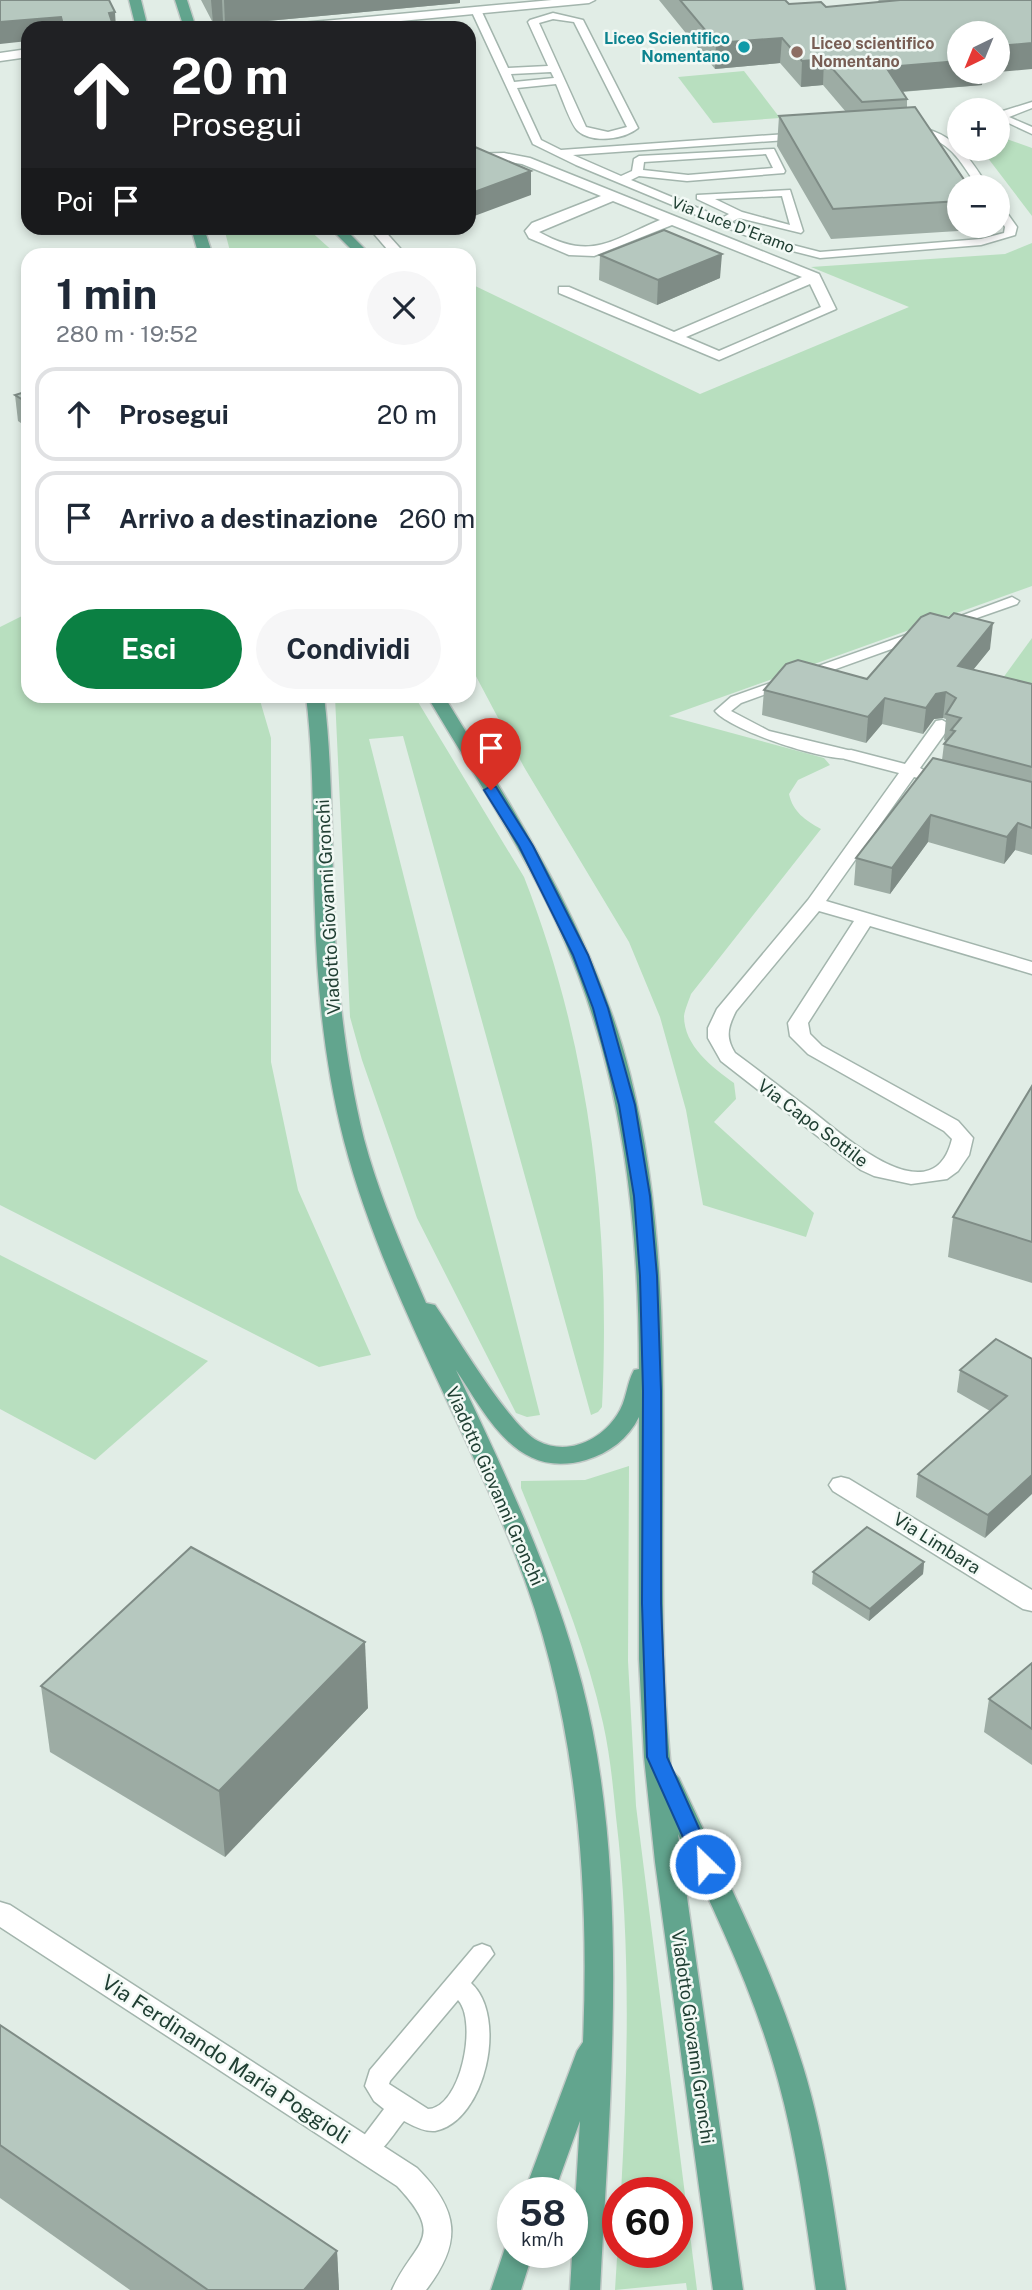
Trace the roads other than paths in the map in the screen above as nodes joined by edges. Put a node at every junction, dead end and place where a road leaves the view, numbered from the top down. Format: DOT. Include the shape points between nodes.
graph roads {
  1 [pos="135,0"];
  2 [pos="181,0"];
  3 [pos="589,0"];
  4 [pos="477,10"];
  5 [pos="140,21"];
  6 [pos="188,21"];
  7 [pos="363,21"];
  8 [pos="21,54"];
  9 [pos="0,57"];
  10 [pos="555,69"];
  11 [pos="505,71"];
  12 [pos="560,81"];
  13 [pos="510,85"];
  14 [pos="1032,105"];
  15 [pos="1030,129"];
  16 [pos="899,130"];
  17 [pos="810,135"];
  18 [pos="560,153"];
  19 [pos="476,158"];
  20 [pos="637,173"];
  21 [pos="975,175"];
  22 [pos="622,180"];
  23 [pos="613,196"];
  24 [pos="792,213"];
  25 [pos="744,216"];
  26 [pos="672,220"];
  27 [pos="722,222"];
  28 [pos="342,235"];
  29 [pos="345,235"];
  30 [pos="382,235"];
  31 [pos="999,238"];
  32 [pos="355,244"];
  33 [pos="359,248"];
  34 [pos="394,248"];
  35 [pos="814,277"];
  36 [pos="564,290"];
  37 [pos="674,337"];
  38 [pos="1012,601"];
  39 [pos="317,703"];
  40 [pos="439,703"];
  41 [pos="942,725"];
  42 [pos="851,755"];
  43 [pos="910,771"];
  44 [pos="934,777"];
  45 [pos="815,904"];
  46 [pos="865,919"];
  47 [pos="1032,968"];
  48 [pos="649,1276"];
  49 [pos="403,1277"];
  50 [pos="841,1485"];
  51 [pos="1032,1602"];
  52 [pos="657,1757"];
  53 [pos="0,1913"];
  54 [pos="482,1954"];
  55 [pos="456,1984"];
  56 [pos="597,2036"];
  57 [pos="401,2107"];
  58 [pos="365,2150"];
  59 [pos="545,2177"];
  60 [pos="513,2268"];
  61 [pos="407,2290"];
  62 [pos="506,2290"];
  63 [pos="585,2290"];
  64 [pos="728,2290"];
  65 [pos="831,2290"];
  1 -- 5 [label="main road"];
  2 -- 6 [label="main road"];
  3 -- 4 [label="street"];
  4 -- 7 [label="street"];
  4 -- 11 [label="lane, Via Luce D'Eramo"];
  8 -- 9 [label="street"];
  10 -- 11 [label="lane"];
  10 -- 12 [label="lane"];
  10 -- 12 [label="lane" via="533,22 553,16 579,20 634,128 606,135 582,129"];
  11 -- 13 [label="lane, Via Luce D'Eramo"];
  12 -- 13 [label="lane"];
  13 -- 18 [label="lane, Via Luce D'Eramo" via="537,142"];
  14 -- 15 [label="lane" via="1003,118"];
  16 -- 21 [label="lane" via="940,135 953,144"];
  17 -- 18 [label="lane"];
  18 -- 22 [label="lane, Via Luce D'Eramo"];
  19 -- 23 [label="street" via="525,161"];
  20 -- 20 [label="lane" via="639,159 770,151 780,171 687,178"];
  20 -- 22 [label="lane"];
  22 -- 27 [label="lane, Via Luce D'Eramo"];
  23 -- 26 [label="street"];
  23 -- 26 [label="street" via="532,231 573,252 594,252"];
  24 -- 25 [label="lane"];
  24 -- 25 [label="lane" via="797,231"];
  24 -- 25 [label="lane" via="786,192 701,197"];
  25 -- 27 [label="lane"];
  26 -- 35 [label="street"];
  27 -- 31 [label="lane, Via Luce D'Eramo" via="773,243 820,255"];
  28 -- 32 [label="main road"];
  29 -- 32 [label="main road"];
  30 -- 34 [label="street"];
  32 -- 33 [label="main road"];
  35 -- 37 [label="street"];
  35 -- 37 [label="street" via="829,309 719,356"];
  36 -- 37 [label="street"];
  38 -- 42 [label="lane" via="736,700 722,711 748,729"];
  39 -- 49 [label="main road, Viadotto Giovanni Gronchi" via="326,950 337,1055 355,1144"];
  40 -- 48 [label="main road, Viadotto Giovanni Gronchi" via="531,856 591,979 627,1105"];
  41 -- 43 [label="street"];
  42 -- 43 [label="street"];
  43 -- 44 [label="street"];
  43 -- 45 [label="street"];
  45 -- 46 [label="street"];
  45 -- 46 [label="street, Via Capo Sottile" via="727,1009 716,1038 737,1066 867,1165 902,1178 923,1179 953,1164 962,1151 963,1138 951,1126 815,1050 797,1028"];
  46 -- 47 [label="street"];
  48 -- 49 [label="main road" via="639,1399 628,1422 612,1437 582,1454 567,1456 542,1452 514,1436"];
  48 -- 52 [label="main road, Viadotto Giovanni Gronchi"];
  49 -- 56 [label="main road, Viadotto Giovanni Gronchi" via="522,1543 568,1679 585,1758 594,1855"];
  50 -- 51 [label="street, Via Limbara"];
  52 -- 64 [label="main road, Viadotto Giovanni Gronchi"];
  52 -- 65 [label="main road" via="766,1999 785,2054 813,2171"];
  53 -- 58 [label="street, Via Ferdinando Maria Poggioli"];
  54 -- 55 [label="lane"];
  55 -- 57 [label="lane" via="378,2077 383,2096"];
  55 -- 57 [label="lane" via="471,1998 477,2014 472,2075 459,2100 436,2120 425,2120"];
  56 -- 59 [label="main road"];
  56 -- 63 [label="main road, Viadotto Giovanni Gronchi"];
  57 -- 58 [label="lane"];
  58 -- 61 [label="street, Via Ferdinando Maria Poggioli" via="419,2187 438,2219 435,2251"];
  60 -- 62 [label="main road"];
}
